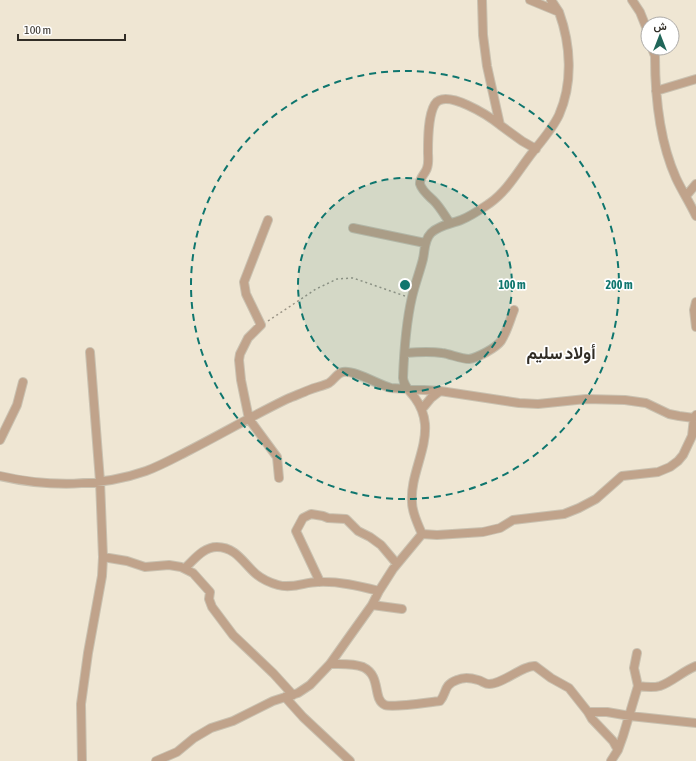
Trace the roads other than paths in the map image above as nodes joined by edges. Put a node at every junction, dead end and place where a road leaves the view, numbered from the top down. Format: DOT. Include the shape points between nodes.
graph roads {
  1 [pos="482,0"];
  2 [pos="530,0"];
  3 [pos="551,0"];
  4 [pos="632,0"];
  5 [pos="559,12"];
  6 [pos="642,16"];
  7 [pos="655,56"];
  8 [pos="696,79"];
  9 [pos="656,91"];
  10 [pos="500,125"];
  11 [pos="536,149"];
  12 [pos="696,184"];
  13 [pos="686,196"];
  14 [pos="696,216"];
  15 [pos="268,220"];
  16 [pos="450,223"];
  17 [pos="353,228"];
  18 [pos="425,243"];
  19 [pos="696,302"];
  20 [pos="514,310"];
  21 [pos="696,327"];
  22 [pos="90,352"];
  23 [pos="405,353"];
  24 [pos="24,382"];
  25 [pos="408,389"];
  26 [pos="440,392"];
  27 [pos="422,409"];
  28 [pos="695,416"];
  29 [pos="249,419"];
  30 [pos="0,440"];
  31 [pos="0,476"];
  32 [pos="280,478"];
  33 [pos="100,481"];
  34 [pos="422,534"];
  35 [pos="103,557"];
  36 [pos="397,564"];
  37 [pos="185,568"];
  38 [pos="320,582"];
  39 [pos="379,591"];
  40 [pos="372,605"];
  41 [pos="402,609"];
  42 [pos="637,653"];
  43 [pos="330,664"];
  44 [pos="696,666"];
  45 [pos="638,686"];
  46 [pos="289,696"];
  47 [pos="588,712"];
  48 [pos="630,716"];
  49 [pos="696,723"];
  50 [pos="618,750"];
  51 [pos="82,761"];
  52 [pos="158,761"];
  53 [pos="350,761"];
  54 [pos="611,761"];
  1 -- 10 [label="street" via="487,66"];
  2 -- 5 [label="street"];
  3 -- 5 [label="street"];
  4 -- 6 [label="street"];
  5 -- 11 [label="street" via="569,54 569,77 558,116"];
  7 -- 9 [label="street"];
  8 -- 9 [label="street"];
  9 -- 13 [label="street" via="663,143 676,178"];
  10 -- 11 [label="street"];
  10 -- 16 [label="street" via="477,110 448,98 436,102 432,109 427,168 420,185"];
  11 -- 16 [label="street" via="509,185 492,202 471,216"];
  12 -- 13 [label="street"];
  13 -- 14 [label="street"];
  15 -- 29 [label="street" via="244,282 246,294 260,323 242,347 239,360"];
  16 -- 18 [label="street" via="431,233"];
  17 -- 18 [label="street"];
  18 -- 23 [label="street" via="424,257 412,298"];
  19 -- 21 [label="street"];
  20 -- 23 [label="street" via="501,341 496,347 474,358 441,353"];
  22 -- 33 [label="street"];
  23 -- 25 [label="street" via="404,382"];
  24 -- 30 [label="street" via="17,405"];
  25 -- 26 [label="street"];
  25 -- 27 [label="street"];
  25 -- 29 [label="street" via="384,387 351,373 341,372 330,382 296,395"];
  26 -- 27 [label="street"];
  26 -- 28 [label="street" via="538,404 586,399 625,400 646,403 669,414"];
  27 -- 34 [label="street" via="425,434 412,503"];
  28 -- 34 [label="street" via="692,436 685,451 670,467 658,472 622,476 596,499 580,508 564,514 513,520 500,528 483,532 437,536"];
  29 -- 32 [label="street" via="277,457"];
  29 -- 33 [label="street" via="148,470 128,477"];
  31 -- 33 [label="street" via="56,483"];
  33 -- 35 [label="street"];
  34 -- 36 [label="street"];
  35 -- 37 [label="street" via="145,567"];
  35 -- 51 [label="street" via="81,704"];
  36 -- 38 [label="street" via="381,545 346,520 311,514 303,518 296,531"];
  36 -- 39 [label="street"];
  37 -- 38 [label="street" via="202,552 217,547 238,555 257,575 280,586"];
  37 -- 46 [label="street" via="210,592 212,607 233,635 273,673"];
  38 -- 39 [label="street" via="356,585"];
  39 -- 40 [label="street"];
  40 -- 41 [label="street"];
  40 -- 43 [label="street"];
  42 -- 45 [label="street" via="634,668"];
  43 -- 46 [label="street" via="310,685"];
  43 -- 47 [label="street" via="355,665 370,671 381,702 394,707 440,700 445,689 462,678 489,684 535,666 569,688"];
  44 -- 45 [label="street" via="660,686"];
  45 -- 48 [label="street"];
  46 -- 52 [label="street" via="211,728 172,755"];
  46 -- 53 [label="street" via="303,717"];
  47 -- 48 [label="street"];
  47 -- 50 [label="street"];
  48 -- 49 [label="street"];
  48 -- 50 [label="street"];
  50 -- 54 [label="street"];
}
